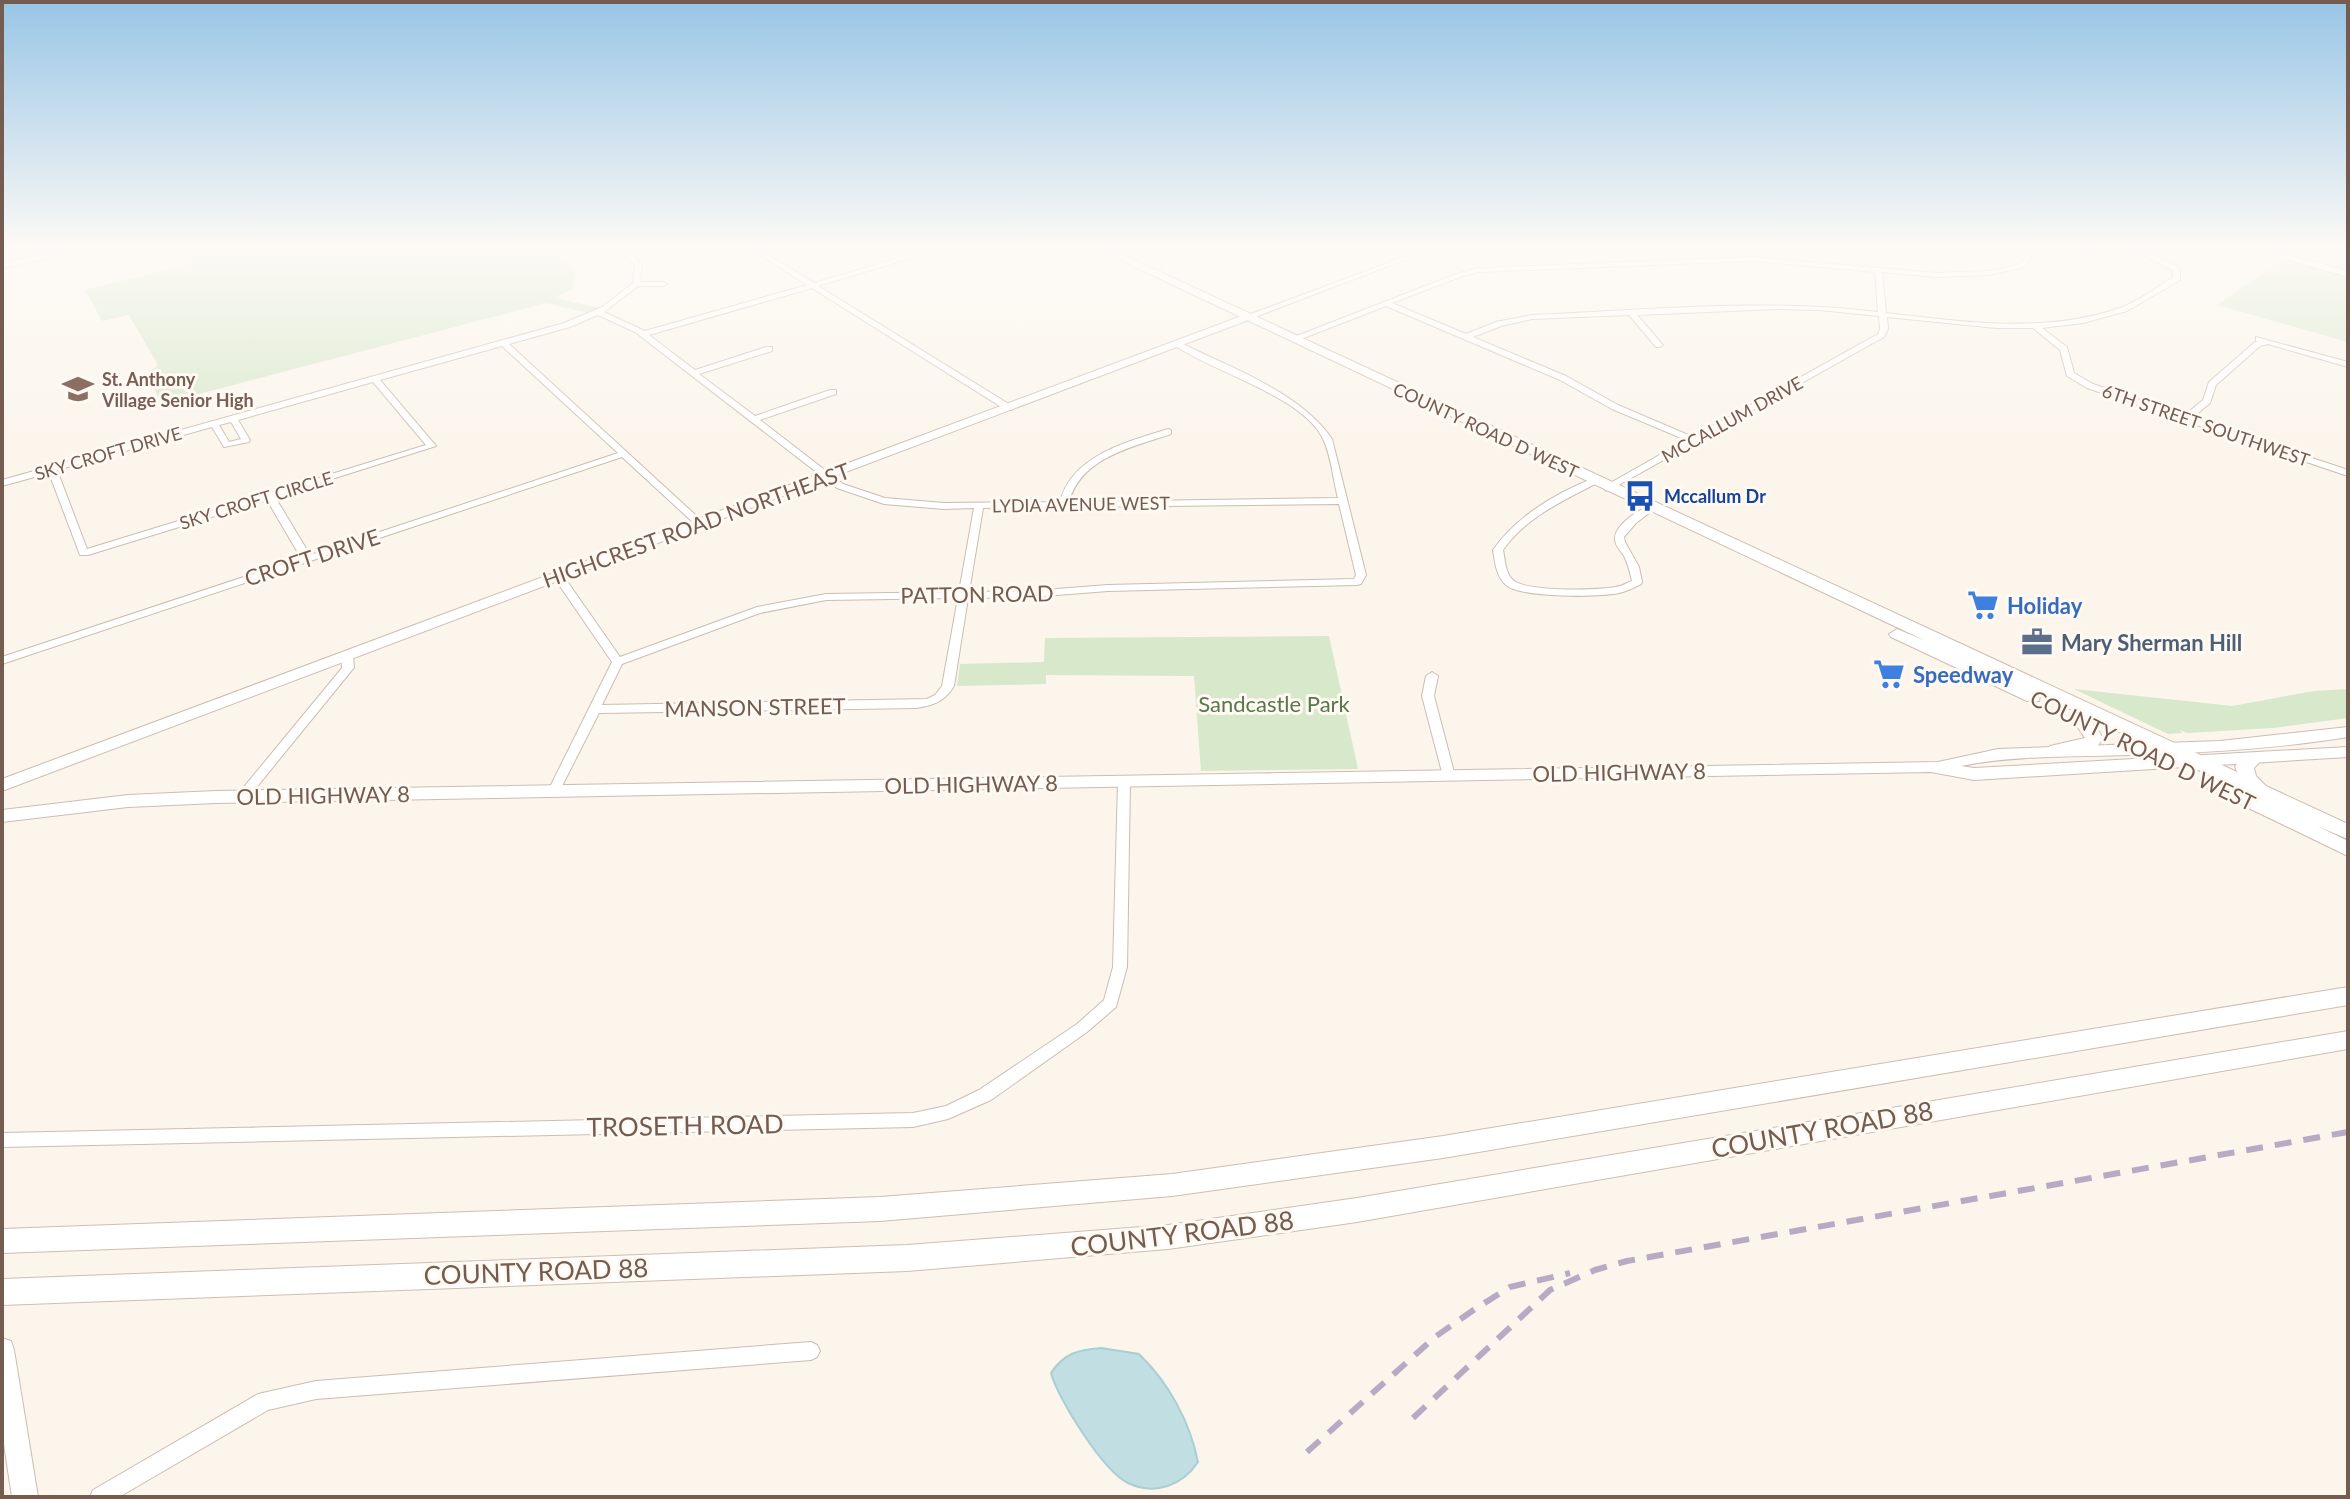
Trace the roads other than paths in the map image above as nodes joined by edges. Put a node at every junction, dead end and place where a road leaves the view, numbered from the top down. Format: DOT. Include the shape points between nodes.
graph roads {
  1 [pos="579,320"];
  2 [pos="620,320"];
  3 [pos="693,320"];
  4 [pos="867,320"];
  5 [pos="1240,320"];
  6 [pos="1253,320"];
  7 [pos="1342,320"];
  8 [pos="1426,320"];
  9 [pos="1518,320"];
  10 [pos="1637,320"];
  11 [pos="1883,320"];
  12 [pos="1924,320"];
  13 [pos="2066,320"];
  14 [pos="2034,325"];
  15 [pos="644,334"];
  16 [pos="1466,337"];
  17 [pos="1293,339"];
  18 [pos="504,343"];
  19 [pos="1178,345"];
  20 [pos="1659,345"];
  21 [pos="769,349"];
  22 [pos="2348,365"];
  23 [pos="693,373"];
  24 [pos="375,379"];
  25 [pos="833,392"];
  26 [pos="1009,408"];
  27 [pos="233,418"];
  28 [pos="2185,419"];
  29 [pos="753,420"];
  30 [pos="214,424"];
  31 [pos="1168,432"];
  32 [pos="1693,440"];
  33 [pos="623,454"];
  34 [pos="52,469"];
  35 [pos="2348,473"];
  36 [pos="825,477"];
  37 [pos="1594,481"];
  38 [pos="2,483"];
  39 [pos="1608,488"];
  40 [pos="269,496"];
  41 [pos="1342,501"];
  42 [pos="1064,504"];
  43 [pos="979,506"];
  44 [pos="1650,508"];
  45 [pos="699,523"];
  46 [pos="1725,544"];
  47 [pos="307,559"];
  48 [pos="558,576"];
  49 [pos="964,595"];
  50 [pos="347,655"];
  51 [pos="2,661"];
  52 [pos="618,662"];
  53 [pos="1432,676"];
  54 [pos="594,709"];
  55 [pos="2082,720"];
  56 [pos="2348,732"];
  57 [pos="2143,749"];
  58 [pos="2056,750"];
  59 [pos="2348,752"];
  60 [pos="2171,755"];
  61 [pos="2255,757"];
  62 [pos="2196,761"];
  63 [pos="1940,766"];
  64 [pos="1449,776"];
  65 [pos="1124,782"];
  66 [pos="2,785"];
  67 [pos="554,791"];
  68 [pos="2271,795"];
  69 [pos="243,796"];
  70 [pos="2,816"];
  71 [pos="2348,832"];
  72 [pos="2348,849"];
  73 [pos="2348,996"];
  74 [pos="2348,1040"];
  75 [pos="2,1140"];
  76 [pos="2,1241"];
  77 [pos="2,1292"];
  78 [pos="2,1350"];
  79 [pos="811,1351"];
  80 [pos="25,1497"];
  81 [pos="100,1497"];
  1 -- 18 [label="street, SKY CROFT DRIVE"];
  2 -- 15 [label="street, LYDIA AVENUE WEST"];
  3 -- 15 [label="street"];
  4 -- 26 [label="street"];
  5 -- 19 [label="street, HIGHCREST ROAD NORTHEAST"];
  6 -- 17 [label="main road, COUNTY ROAD D WEST"];
  7 -- 17 [label="street"];
  8 -- 16 [label="street"];
  9 -- 16 [label="street"];
  10 -- 20 [label="street"];
  11 -- 32 [label="street, MCCALLUM DRIVE" via="1883,332 1876,339"];
  12 -- 14 [label="street"];
  13 -- 14 [label="street"];
  14 -- 28 [label="street, 6TH STREET SOUTHWEST" via="2064,349 2075,378"];
  15 -- 23 [label="street, LYDIA AVENUE WEST"];
  16 -- 32 [label="street"];
  17 -- 37 [label="main road, COUNTY ROAD D WEST"];
  18 -- 24 [label="street, SKY CROFT DRIVE"];
  18 -- 33 [label="street"];
  19 -- 26 [label="street, HIGHCREST ROAD NORTHEAST"];
  19 -- 41 [label="street" via="1314,418 1328,439"];
  21 -- 23 [label="street"];
  22 -- 28 [label="street" via="2262,341 2216,380 2207,401"];
  23 -- 29 [label="street, LYDIA AVENUE WEST"];
  24 -- 27 [label="street, SKY CROFT DRIVE"];
  24 -- 40 [label="street, SKY CROFT CIRCLE" via="432,446"];
  25 -- 29 [label="street"];
  26 -- 36 [label="street, HIGHCREST ROAD NORTHEAST"];
  27 -- 30 [label="street, SKY CROFT DRIVE"];
  27 -- 30 [label="street" via="246,440 234,446 227,445"];
  28 -- 35 [label="street, 6TH STREET SOUTHWEST"];
  29 -- 36 [label="street, LYDIA AVENUE WEST"];
  30 -- 34 [label="street, SKY CROFT DRIVE"];
  31 -- 42 [label="street" via="1085,468 1069,483"];
  32 -- 39 [label="street, MCCALLUM DRIVE"];
  33 -- 45 [label="street"];
  33 -- 47 [label="street, CROFT DRIVE"];
  34 -- 38 [label="street, SKY CROFT DRIVE"];
  34 -- 40 [label="street, SKY CROFT CIRCLE" via="84,553"];
  36 -- 43 [label="street, LYDIA AVENUE WEST" via="884,501"];
  36 -- 45 [label="street, HIGHCREST ROAD NORTHEAST"];
  37 -- 39 [label="main road, COUNTY ROAD D WEST"];
  37 -- 44 [label="street" via="1507,535 1498,550 1504,577 1512,585 1541,591 1630,587 1637,582 1636,575 1619,531"];
  39 -- 44 [label="main road, COUNTY ROAD D WEST"];
  40 -- 47 [label="street"];
  41 -- 42 [label="street, LYDIA AVENUE WEST"];
  41 -- 49 [label="street, PATTON ROAD" via="1361,575 1357,582"];
  42 -- 43 [label="street, LYDIA AVENUE WEST"];
  43 -- 49 [label="street"];
  44 -- 46 [label="main road, COUNTY ROAD D WEST"];
  45 -- 48 [label="street, HIGHCREST ROAD NORTHEAST"];
  46 -- 55 [label="main road, COUNTY ROAD D WEST" via="1735,555 1862,618"];
  46 -- 60 [label="main road, COUNTY ROAD D WEST"];
  47 -- 51 [label="street, CROFT DRIVE"];
  48 -- 50 [label="street, HIGHCREST ROAD NORTHEAST"];
  48 -- 52 [label="street"];
  49 -- 52 [label="street, PATTON ROAD" via="826,597 780,604"];
  49 -- 54 [label="street, MANSON STREET" via="948,686 941,697 916,704"];
  50 -- 66 [label="street, HIGHCREST ROAD NORTHEAST"];
  50 -- 69 [label="street" via="348,668"];
  52 -- 54 [label="street"];
  53 -- 64 [label="street" via="1428,696"];
  54 -- 67 [label="street"];
  55 -- 57 [label="main road, COUNTY ROAD D WEST"];
  55 -- 58 [label="main road" via="2094,738 2091,743"];
  56 -- 60 [label="street, OLD HIGHWAY 8"];
  57 -- 58 [label="street, OLD HIGHWAY 8"];
  57 -- 60 [label="main road, COUNTY ROAD D WEST"];
  58 -- 63 [label="street, OLD HIGHWAY 8" via="1966,758"];
  59 -- 61 [label="street"];
  60 -- 62 [label="main road, COUNTY ROAD D WEST"];
  60 -- 63 [label="street, OLD HIGHWAY 8" via="1974,774"];
  60 -- 72 [label="main road, COUNTY ROAD D WEST"];
  61 -- 62 [label="street"];
  61 -- 68 [label="main road" via="2244,766 2245,774"];
  62 -- 68 [label="main road, COUNTY ROAD D WEST"];
  63 -- 64 [label="street, OLD HIGHWAY 8"];
  64 -- 65 [label="street, OLD HIGHWAY 8"];
  65 -- 67 [label="street, OLD HIGHWAY 8"];
  65 -- 75 [label="street, TROSETH ROAD" via="1120,967 1111,1003 985,1095 948,1112 913,1120"];
  67 -- 69 [label="street, OLD HIGHWAY 8"];
  68 -- 71 [label="main road, COUNTY ROAD D WEST"];
  69 -- 70 [label="street, OLD HIGHWAY 8" via="128,801"];
  73 -- 76 [label="main road, COUNTY ROAD 88" via="1443,1147 1172,1185 865,1210"];
  74 -- 77 [label="main road, COUNTY ROAD 88" via="1357,1210 1168,1237 907,1258"];
  78 -- 80 [label="street"];
  79 -- 81 [label="street" via="285,1395 265,1401"];
}
